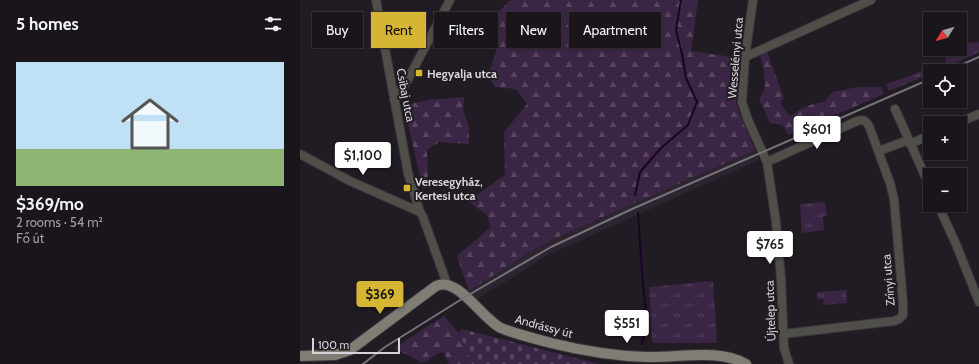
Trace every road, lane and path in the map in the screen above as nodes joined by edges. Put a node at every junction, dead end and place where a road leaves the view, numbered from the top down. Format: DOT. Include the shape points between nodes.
graph roads {
  1 [pos="376,0"];
  2 [pos="450,0"];
  3 [pos="753,0"];
  4 [pos="871,0"];
  5 [pos="745,57"];
  6 [pos="394,100"];
  7 [pos="895,109"];
  8 [pos="979,114"];
  9 [pos="967,119"];
  10 [pos="923,137"];
  11 [pos="909,142"];
  12 [pos="879,151"];
  13 [pos="300,154"];
  14 [pos="767,162"];
  15 [pos="923,172"];
  16 [pos="420,212"];
  17 [pos="941,212"];
  18 [pos="447,284"];
  19 [pos="979,302"];
  20 [pos="783,334"];
  21 [pos="300,356"];
  22 [pos="746,364"];
  23 [pos="789,364"];
  1 -- 6 [label="street, Csibaj utca"];
  2 -- 6 [label="street" via="406,83"];
  3 -- 5 [label="street, Wesselényi utca"];
  4 -- 5 [label="street"];
  5 -- 14 [label="street, Wesselényi utca" via="742,102"];
  6 -- 16 [label="street, Csibaj utca" via="408,172"];
  7 -- 11 [label="street"];
  8 -- 9 [label="street"];
  10 -- 11 [label="street"];
  11 -- 12 [label="street"];
  11 -- 15 [label="street"];
  12 -- 14 [label="street, Zrínyi utca" via="866,120 862,119"];
  12 -- 20 [label="street, Zrínyi utca" via="894,199 903,315 894,321"];
  13 -- 16 [label="street" via="350,181"];
  14 -- 20 [label="street, Újtelep utca" via="776,222"];
  16 -- 18 [label="street, Csibaj utca"];
  17 -- 19 [label="street"];
  18 -- 21 [label="main road" via="436,286 346,352 335,355"];
  18 -- 22 [label="main road, Andrássy út" via="459,290 501,328 552,343 607,354 648,357 720,355 738,359"];
  20 -- 23 [label="street, Újtelep utca"];
}
